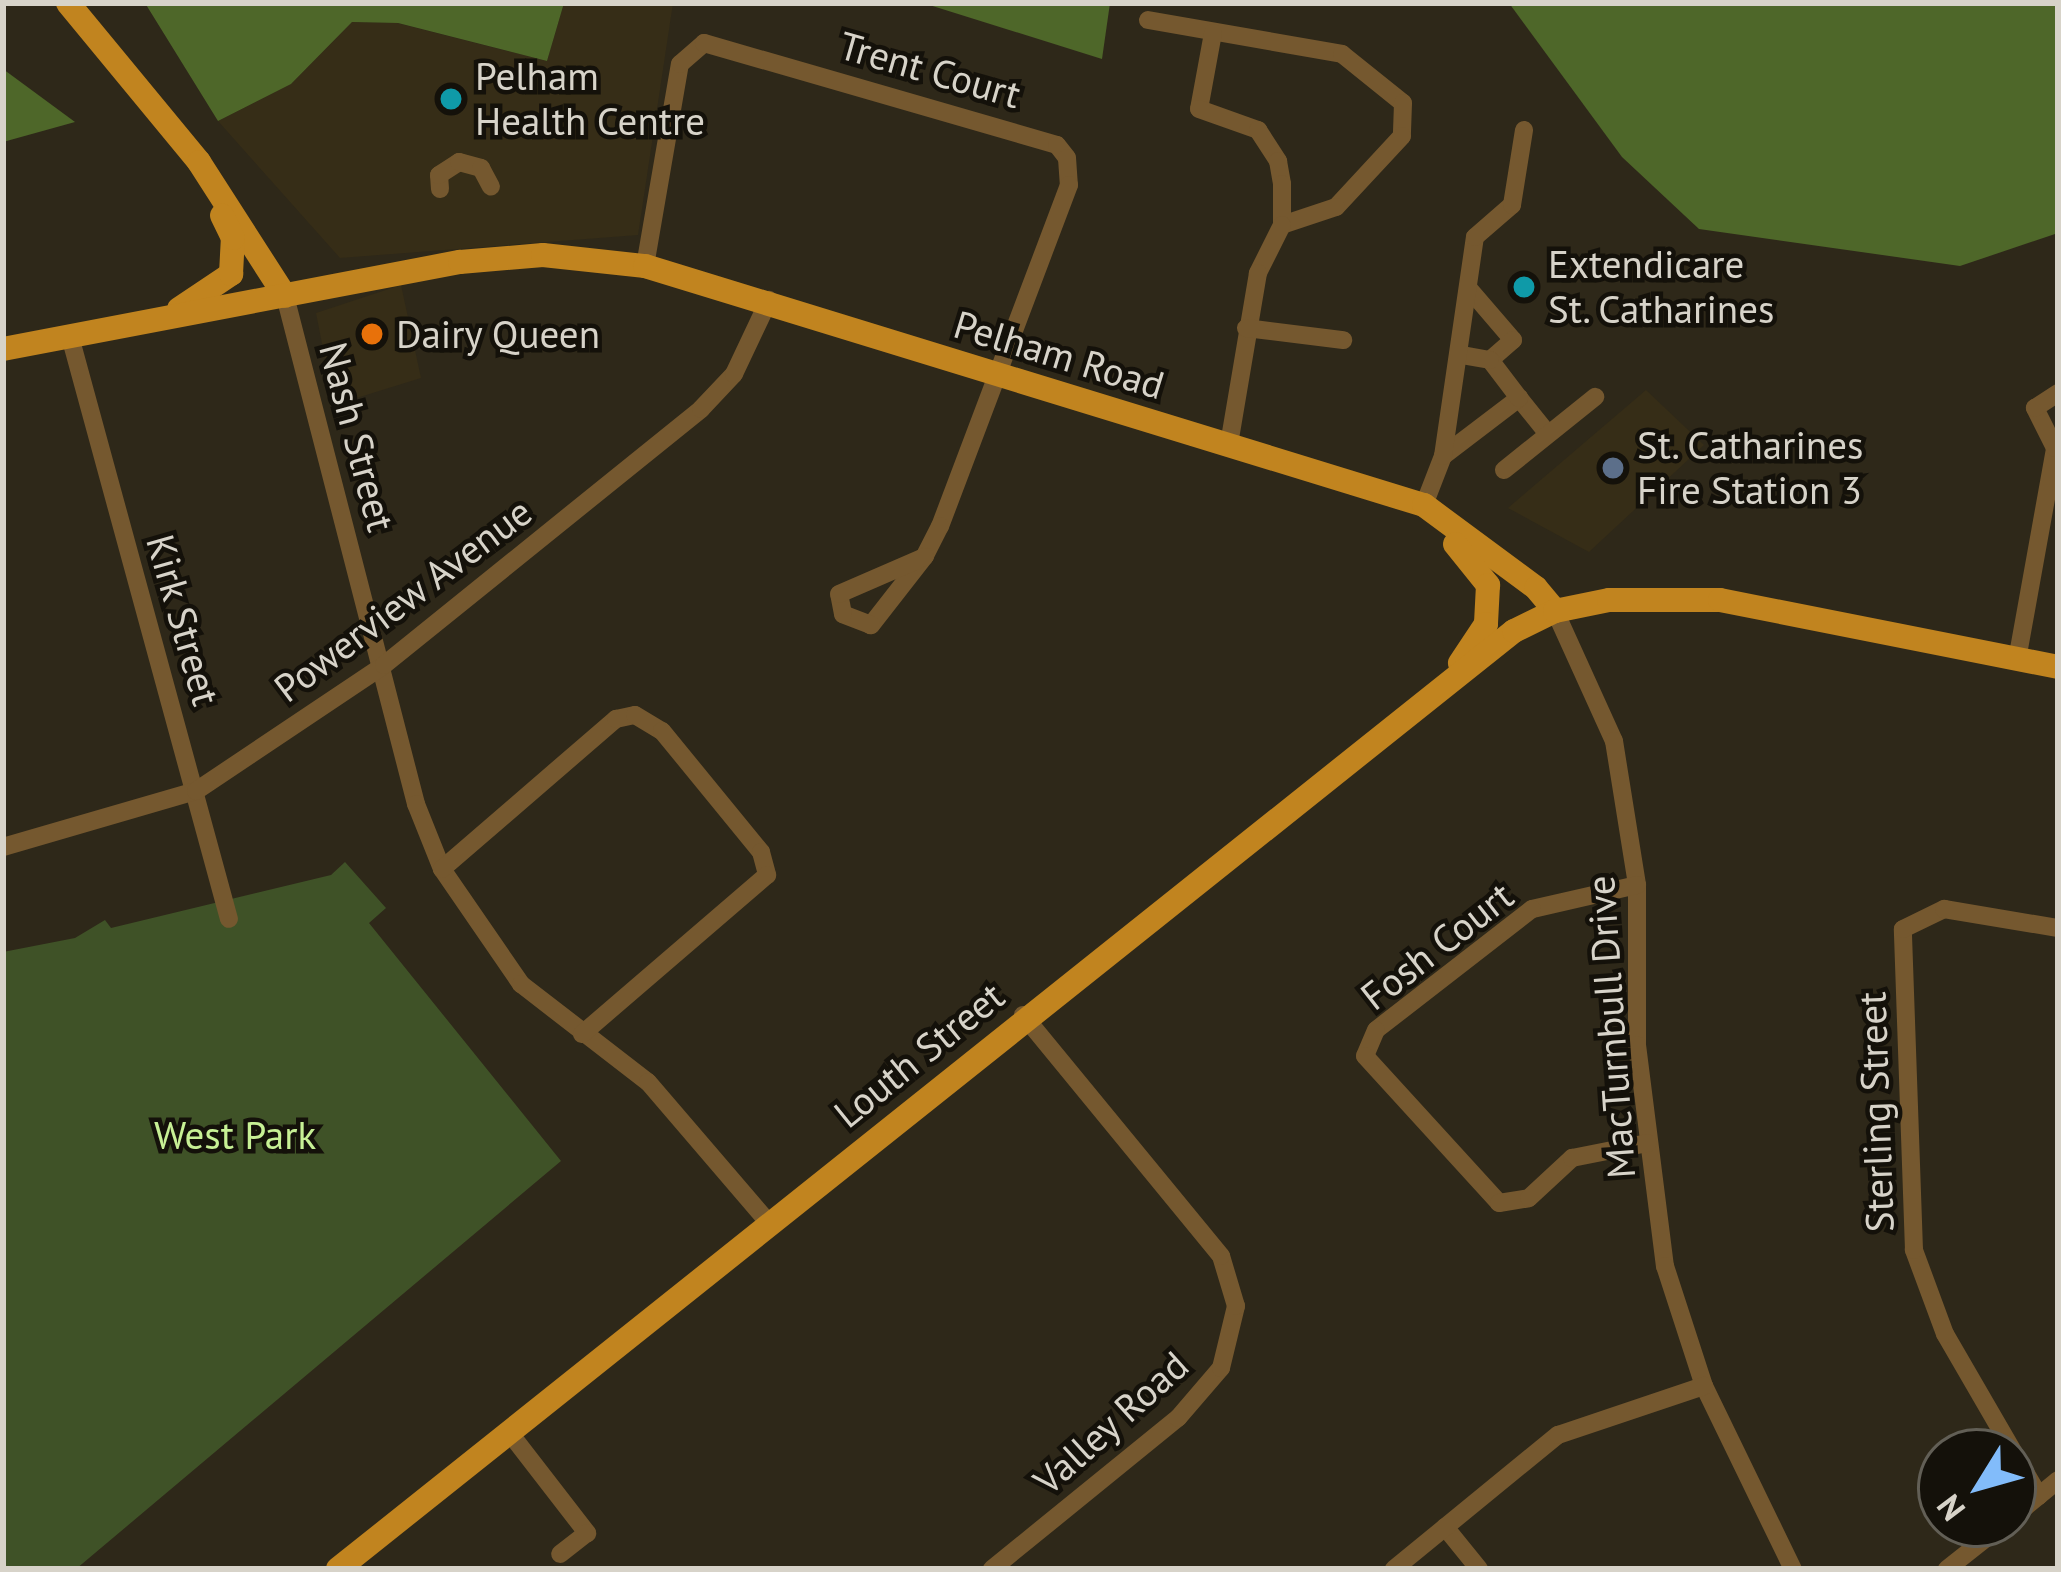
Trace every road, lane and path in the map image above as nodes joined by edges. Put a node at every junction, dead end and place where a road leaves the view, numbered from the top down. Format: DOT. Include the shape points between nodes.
graph roads {
  1 [pos="68,3"];
  2 [pos="1148,20"];
  3 [pos="1213,33"];
  4 [pos="1524,130"];
  5 [pos="199,162"];
  6 [pos="491,187"];
  7 [pos="440,189"];
  8 [pos="1282,225"];
  9 [pos="645,266"];
  10 [pos="1470,290"];
  11 [pos="285,296"];
  12 [pos="769,300"];
  13 [pos="150,325"];
  14 [pos="1246,328"];
  15 [pos="71,340"];
  16 [pos="1343,340"];
  17 [pos="3,349"];
  18 [pos="1462,355"];
  19 [pos="1490,360"];
  20 [pos="998,376"];
  21 [pos="2058,393"];
  22 [pos="1595,397"];
  23 [pos="1519,398"];
  24 [pos="1548,434"];
  25 [pos="1229,445"];
  26 [pos="1443,456"];
  27 [pos="1504,470"];
  28 [pos="1424,505"];
  29 [pos="924,557"];
  30 [pos="1555,611"];
  31 [pos="2017,660"];
  32 [pos="384,665"];
  33 [pos="2058,667"];
  34 [pos="1451,675"];
  35 [pos="196,791"];
  36 [pos="3,847"];
  37 [pos="442,869"];
  38 [pos="1637,885"];
  39 [pos="229,919"];
  40 [pos="2058,928"];
  41 [pos="1024,1015"];
  42 [pos="581,1034"];
  43 [pos="1648,1143"];
  44 [pos="769,1223"];
  45 [pos="1704,1386"];
  46 [pos="509,1432"];
  47 [pos="2058,1480"];
  48 [pos="2039,1496"];
  49 [pos="1445,1527"];
  50 [pos="1974,1548"];
  51 [pos="560,1554"];
  52 [pos="338,1569"];
  53 [pos="992,1569"];
  54 [pos="1394,1569"];
  55 [pos="1479,1569"];
  56 [pos="1793,1569"];
  57 [pos="1947,1569"];
  1 -- 5 [label="main road"];
  2 -- 3 [label="street"];
  3 -- 8 [label="street" via="1199,109 1249,124 1269,144 1280,166"];
  3 -- 8 [label="street" via="1342,54 1406,110 1402,136 1336,207"];
  4 -- 10 [label="street" via="1512,205 1475,237"];
  5 -- 11 [label="main road"];
  5 -- 13 [label="main road" via="236,258 224,286"];
  6 -- 7 [label="street" via="481,168 459,162 439,175"];
  8 -- 14 [label="street" via="1262,260"];
  9 -- 11 [label="main road, Pelham Road" via="543,255"];
  9 -- 12 [label="main road, Pelham Road"];
  9 -- 20 [label="street, Trent Court" via="680,64 704,43 1040,137 1067,158 1070,185"];
  10 -- 18 [label="street"];
  10 -- 19 [label="street" via="1513,340"];
  11 -- 13 [label="main road, Pelham Road"];
  11 -- 32 [label="street, Nash Street"];
  12 -- 20 [label="main road, Pelham Road"];
  12 -- 32 [label="street, Powerview Avenue" via="734,374 701,409"];
  13 -- 15 [label="main road, Pelham Road"];
  14 -- 16 [label="street"];
  14 -- 25 [label="street"];
  15 -- 17 [label="main road, Pelham Road"];
  15 -- 35 [label="street, Kirk Street"];
  18 -- 19 [label="street"];
  18 -- 26 [label="street"];
  19 -- 23 [label="street"];
  20 -- 25 [label="main road, Pelham Road"];
  20 -- 29 [label="street"];
  21 -- 31 [label="street" via="2035,408 2055,448"];
  22 -- 24 [label="street"];
  23 -- 24 [label="street"];
  23 -- 26 [label="street"];
  24 -- 27 [label="street"];
  25 -- 28 [label="main road, Pelham Road"];
  26 -- 28 [label="street"];
  28 -- 30 [label="main road, Pelham Road"];
  28 -- 34 [label="main road" via="1488,585 1486,624"];
  29 -- 29 [label="street" via="839,594 843,614 871,626"];
  30 -- 31 [label="main road" via="1609,600 1720,600"];
  30 -- 34 [label="main road, Louth Street"];
  30 -- 38 [label="street, MacTurnbull Drive" via="1614,741"];
  31 -- 33 [label="main road"];
  32 -- 35 [label="street, Powerview Avenue"];
  32 -- 37 [label="street, Nash Street" via="416,805"];
  34 -- 41 [label="main road, Louth Street"];
  35 -- 36 [label="street, Powerview Avenue"];
  35 -- 39 [label="street, Kirk Street"];
  37 -- 42 [label="street, Nash Street" via="497,955"];
  37 -- 42 [label="street" via="616,719 635,716 662,731 761,852 767,875"];
  38 -- 43 [label="street, MacTurnbull Drive" via="1637,1045"];
  38 -- 43 [label="street, Fosh Court" via="1532,909 1376,1030 1365,1056 1499,1203 1529,1198 1572,1158"];
  40 -- 48 [label="street, Sterling Street" via="1944,909 1903,928 1914,1250 1945,1334"];
  41 -- 44 [label="main road, Louth Street"];
  41 -- 53 [label="street, Valley Road" via="1221,1256 1235,1306 1221,1368 1178,1418"];
  42 -- 44 [label="street, Nash Street" via="648,1082"];
  43 -- 45 [label="street, MacTurnbull Drive" via="1665,1266"];
  44 -- 46 [label="main road, Louth Street"];
  45 -- 49 [label="street" via="1558,1435"];
  45 -- 56 [label="street, MacTurnbull Drive"];
  46 -- 51 [label="street" via="587,1533"];
  46 -- 52 [label="main road, Louth Street"];
  47 -- 48 [label="street"];
  49 -- 54 [label="street"];
  49 -- 55 [label="street"];
  50 -- 57 [label="street"];
}
